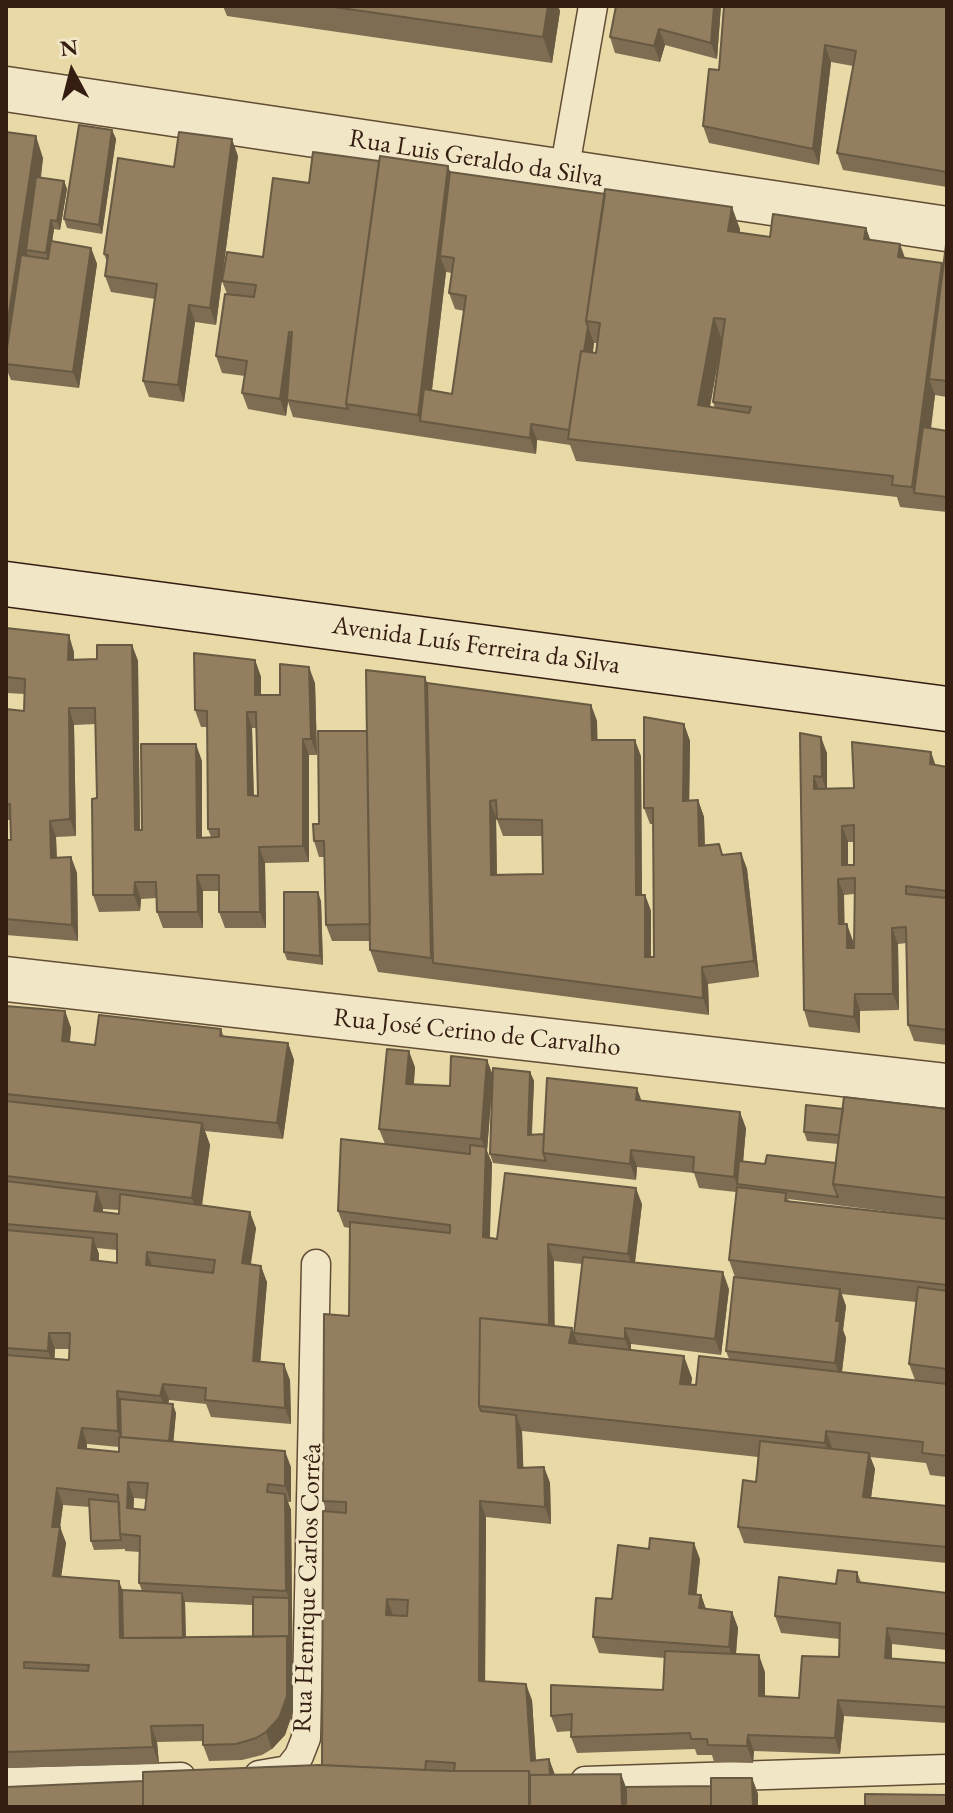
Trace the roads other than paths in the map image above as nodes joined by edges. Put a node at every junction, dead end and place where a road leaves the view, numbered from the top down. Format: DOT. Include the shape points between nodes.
graph roads {
  1 [pos="593,6"];
  2 [pos="6,89"];
  3 [pos="564,172"];
  4 [pos="947,229"];
  5 [pos="6,584"];
  6 [pos="947,709"];
  7 [pos="6,979"];
  8 [pos="947,1086"];
  9 [pos="316,1264"];
  10 [pos="947,1769"];
  11 [pos="240,1776"];
  12 [pos="208,1777"];
  13 [pos="577,1781"];
  14 [pos="6,1782"];
  1 -- 3 [label="lane"];
  2 -- 3 [label="street, Rua Luis Geraldo da Silva"];
  3 -- 4 [label="street, Rua Luis Geraldo da Silva"];
  5 -- 6 [label="street, Avenida Luís Ferreira da Silva"];
  7 -- 8 [label="street, Rua José Cerino de Carvalho"];
  9 -- 11 [label="lane, Rua Henrique Carlos Corrêa" via="306,1738 288,1770"];
  10 -- 13 [label="lane"];
  12 -- 14 [label="lane"];
}
